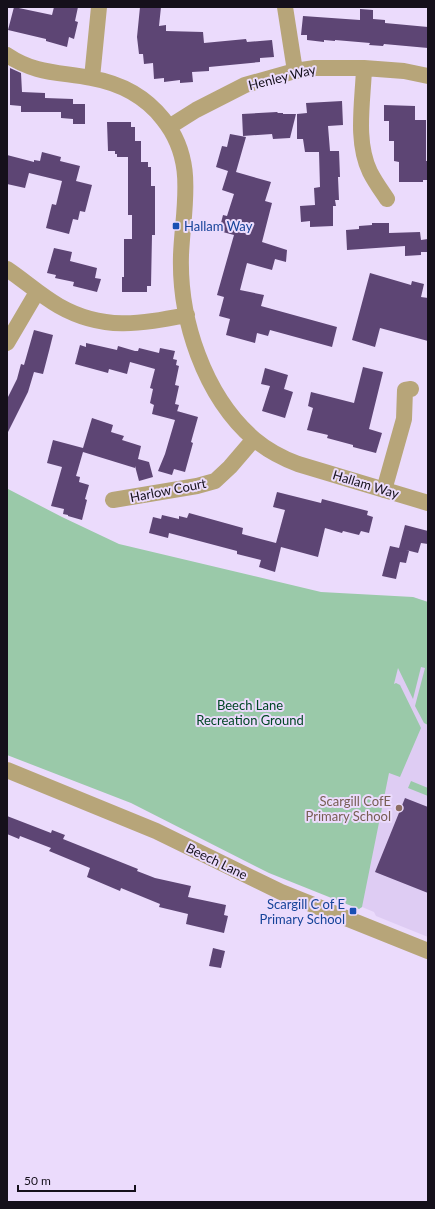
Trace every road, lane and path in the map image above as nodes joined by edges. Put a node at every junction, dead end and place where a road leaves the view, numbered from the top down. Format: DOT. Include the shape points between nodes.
graph roads {
  1 [pos="99,7"];
  2 [pos="285,7"];
  3 [pos="7,55"];
  4 [pos="364,68"];
  5 [pos="295,71"];
  6 [pos="428,76"];
  7 [pos="92,78"];
  8 [pos="169,127"];
  9 [pos="386,199"];
  10 [pos="7,269"];
  11 [pos="37,292"];
  12 [pos="186,315"];
  13 [pos="7,344"];
  14 [pos="411,389"];
  15 [pos="254,439"];
  16 [pos="384,490"];
  17 [pos="113,500"];
  18 [pos="428,503"];
  19 [pos="7,770"];
  20 [pos="428,951"];
  1 -- 7 [label="street"];
  2 -- 5 [label="street"];
  3 -- 7 [label="street, Hallam Way" via="25,65 48,72"];
  4 -- 5 [label="street, Henley Way" via="315,68"];
  4 -- 6 [label="street, Henley Way"];
  4 -- 9 [label="street" via="361,127 363,143 371,189"];
  5 -- 8 [label="street, Henley Way" via="245,85"];
  7 -- 8 [label="street, Hallam Way" via="117,85 142,99"];
  8 -- 12 [label="street, Hallam Way" via="181,150 186,178 181,268"];
  10 -- 11 [label="street"];
  11 -- 12 [label="street" via="79,316 113,323 148,322"];
  11 -- 13 [label="street"];
  12 -- 15 [label="street, Hallam Way" via="197,351 214,390 234,418"];
  14 -- 16 [label="street" via="405,390 404,419"];
  15 -- 16 [label="street, Hallam Way" via="281,457 298,464"];
  15 -- 17 [label="street, Harlow Court" via="215,481"];
  16 -- 18 [label="street, Hallam Way"];
  19 -- 20 [label="street, Beech Lane" via="156,831 281,892"];
}
